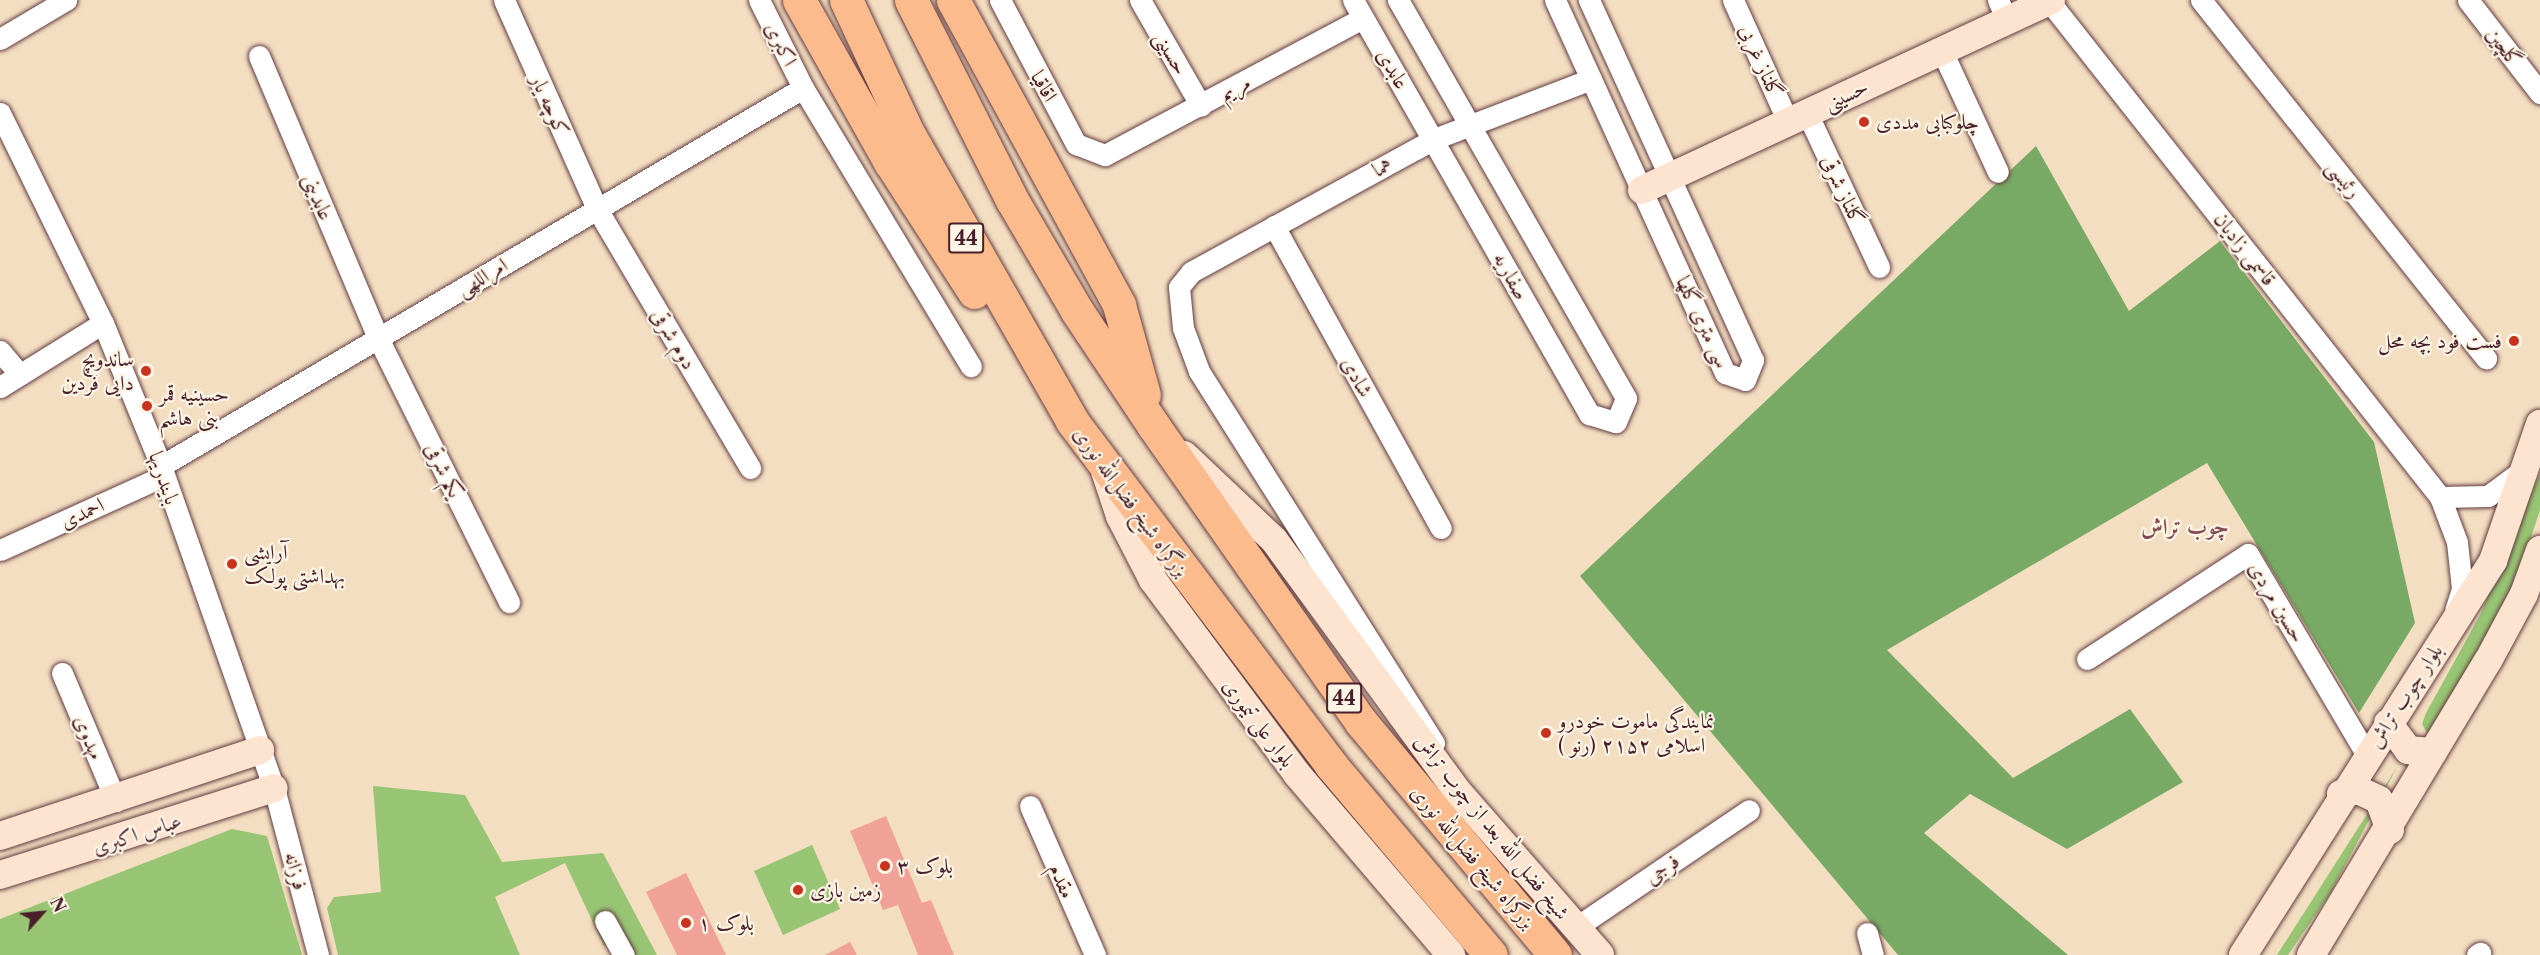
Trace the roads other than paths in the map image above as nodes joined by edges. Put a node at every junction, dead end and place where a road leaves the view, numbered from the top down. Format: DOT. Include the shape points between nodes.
graph roads {
  1 [pos="66,0"];
  2 [pos="504,0"];
  3 [pos="759,0"];
  4 [pos="799,0"];
  5 [pos="846,0"];
  6 [pos="911,0"];
  7 [pos="953,0"];
  8 [pos="969,0"];
  9 [pos="1000,0"];
  10 [pos="1140,0"];
  11 [pos="1398,0"];
  12 [pos="1555,0"];
  13 [pos="1589,0"];
  14 [pos="1733,0"];
  15 [pos="2050,0"];
  16 [pos="2201,0"];
  17 [pos="2468,0"];
  18 [pos="1358,9"];
  19 [pos="2003,10"];
  20 [pos="0,39"];
  21 [pos="1942,51"];
  22 [pos="259,56"];
  23 [pos="990,65"];
  24 [pos="1591,79"];
  25 [pos="803,88"];
  26 [pos="2540,93"];
  27 [pos="1201,106"];
  28 [pos="0,113"];
  29 [pos="1798,118"];
  30 [pos="1468,124"];
  31 [pos="1434,138"];
  32 [pos="1105,155"];
  33 [pos="1998,172"];
  34 [pos="1670,177"];
  35 [pos="1642,190"];
  36 [pos="597,209"];
  37 [pos="1274,226"];
  38 [pos="1879,267"];
  39 [pos="103,323"];
  40 [pos="378,338"];
  41 [pos="0,351"];
  42 [pos="2486,358"];
  43 [pos="971,366"];
  44 [pos="20,375"];
  45 [pos="0,387"];
  46 [pos="1072,421"];
  47 [pos="2540,424"];
  48 [pos="1153,425"];
  49 [pos="1104,467"];
  50 [pos="750,468"];
  51 [pos="2524,468"];
  52 [pos="162,471"];
  53 [pos="2440,497"];
  54 [pos="1441,528"];
  55 [pos="0,550"];
  56 [pos="2540,550"];
  57 [pos="509,602"];
  58 [pos="2532,603"];
  59 [pos="2448,628"];
  60 [pos="2087,659"];
  61 [pos="62,673"];
  62 [pos="2388,723"];
  63 [pos="260,750"];
  64 [pos="2433,752"];
  65 [pos="2367,755"];
  66 [pos="274,788"];
  67 [pos="1458,792"];
  68 [pos="2342,794"];
  69 [pos="116,801"];
  70 [pos="1030,806"];
  71 [pos="1749,810"];
  72 [pos="2390,830"];
  73 [pos="0,836"];
  74 [pos="0,875"];
  75 [pos="605,921"];
  76 [pos="1575,928"];
  77 [pos="1867,933"];
  78 [pos="318,955"];
  79 [pos="624,955"];
  80 [pos="1095,955"];
  81 [pos="1451,955"];
  82 [pos="1491,955"];
  83 [pos="1555,955"];
  84 [pos="1600,955"];
  85 [pos="1873,955"];
  86 [pos="2243,955"];
  87 [pos="2311,955"];
  1 -- 20 [label="street"];
  2 -- 36 [label="street, کوچه یار"];
  3 -- 25 [label="street, اکبری"];
  4 -- 46 [label="highway" via="946,251"];
  5 -- 46 [label="highway, بزرگراه شیخ فضل‌الله نوری / 44" via="908,133"];
  6 -- 48 [label="highway, بزرگراه شیخ فضل‌الله نوری / 44" via="1012,200 1077,311"];
  7 -- 23 [label="highway"];
  8 -- 23 [label="highway"];
  9 -- 32 [label="street, اقاقیا" via="1076,144"];
  10 -- 27 [label="street, حسینی"];
  11 -- 30 [label="street, عابدی"];
  12 -- 24 [label="street, سی متری گلها"];
  13 -- 34 [label="street, سی متری گلها"];
  14 -- 29 [label="street, گلناز غربی"];
  15 -- 19 [label="main road, حسینی"];
  15 -- 53 [label="street, قاسمی زادیان"];
  16 -- 42 [label="street, رئیسی"];
  17 -- 26 [label="street, گلچین"];
  18 -- 27 [label="street, مریم"];
  18 -- 31 [label="street, عابدی"];
  19 -- 21 [label="main road, حسینی"];
  21 -- 29 [label="main road, حسینی"];
  21 -- 33 [label="street"];
  22 -- 40 [label="street, عابدینی"];
  23 -- 48 [label="highway" via="1119,305"];
  24 -- 30 [label="street, هما"];
  24 -- 35 [label="street, سی متری گلها"];
  25 -- 36 [label="street, امراللهی"];
  25 -- 43 [label="street, اکبری"];
  27 -- 32 [label="street, مریم"];
  28 -- 39 [label="street, بایندریها"];
  29 -- 34 [label="main road, حسینی"];
  29 -- 38 [label="street, گلناز شرقی"];
  30 -- 31 [label="street, هما"];
  30 -- 31 [label="street, صفاریه" via="1626,398 1616,422 1588,414"];
  31 -- 37 [label="street, هما"];
  34 -- 35 [label="main road, حسینی"];
  34 -- 35 [label="street, سی متری گلها" via="1753,360 1745,380 1725,373"];
  36 -- 40 [label="street, امراللهی"];
  36 -- 50 [label="street, دوم شرقی"];
  37 -- 54 [label="street, شادی"];
  37 -- 67 [label="street, هما" via="1185,279 1179,304 1199,371 1422,718"];
  39 -- 44 [label="street"];
  39 -- 52 [label="street, بایندریها"];
  40 -- 52 [label="street, امراللهی"];
  40 -- 57 [label="street, یکم شرقی"];
  41 -- 44 [label="street"];
  44 -- 45 [label="street"];
  46 -- 49 [label="highway, بزرگراه شیخ فضل‌الله نوری / 44"];
  47 -- 51 [label="main road, بلوار چوب‌ تراش"];
  48 -- 67 [label="main road, شیخ فضل الله بعد از چوب تراش" via="1274,540"];
  48 -- 83 [label="highway, بزرگراه شیخ فضل‌الله نوری / 44" via="1361,722"];
  49 -- 81 [label="main road, بلوار علی تیموری" via="1120,516 1153,580 1298,774"];
  49 -- 82 [label="highway, بزرگراه شیخ فضل‌الله نوری / 44" via="1330,765"];
  51 -- 53 [label="street" via="2488,496"];
  51 -- 59 [label="main road, بلوار چوب‌ تراش" via="2493,561"];
  52 -- 55 [label="street, احمدی"];
  52 -- 63 [label="street, بایندریها"];
  53 -- 59 [label="street, قاسمی زادیان" via="2457,542 2462,589"];
  56 -- 58 [label="main road"];
  58 -- 64 [label="main road"];
  59 -- 62 [label="main road, بلوار چوب‌ تراش"];
  60 -- 65 [label="street, حسین مردی" via="2248,554"];
  61 -- 69 [label="street, مهدوی"];
  62 -- 64 [label="main road" via="2408,750"];
  62 -- 65 [label="main road, بلوار چوب‌ تراش"];
  63 -- 66 [label="street, بایندریها"];
  63 -- 69 [label="main road, عباس اکبری"];
  64 -- 72 [label="main road"];
  65 -- 68 [label="main road, بلوار چوب‌ تراش"];
  66 -- 74 [label="main road, عباس اکبری"];
  66 -- 78 [label="street, فرزانه"];
  67 -- 76 [label="main road, شیخ فضل الله بعد از چوب تراش"];
  68 -- 72 [label="main road" via="2358,790 2379,800"];
  68 -- 86 [label="main road, بلوار چوب‌ تراش"];
  69 -- 73 [label="main road, عباس اکبری"];
  70 -- 80 [label="street, مقدم"];
  71 -- 76 [label="street, فرجی"];
  72 -- 87 [label="main road"];
  75 -- 79 [label="street"];
  76 -- 84 [label="main road, شیخ فضل الله بعد از چوب تراش"];
  77 -- 85 [label="street"];
}
